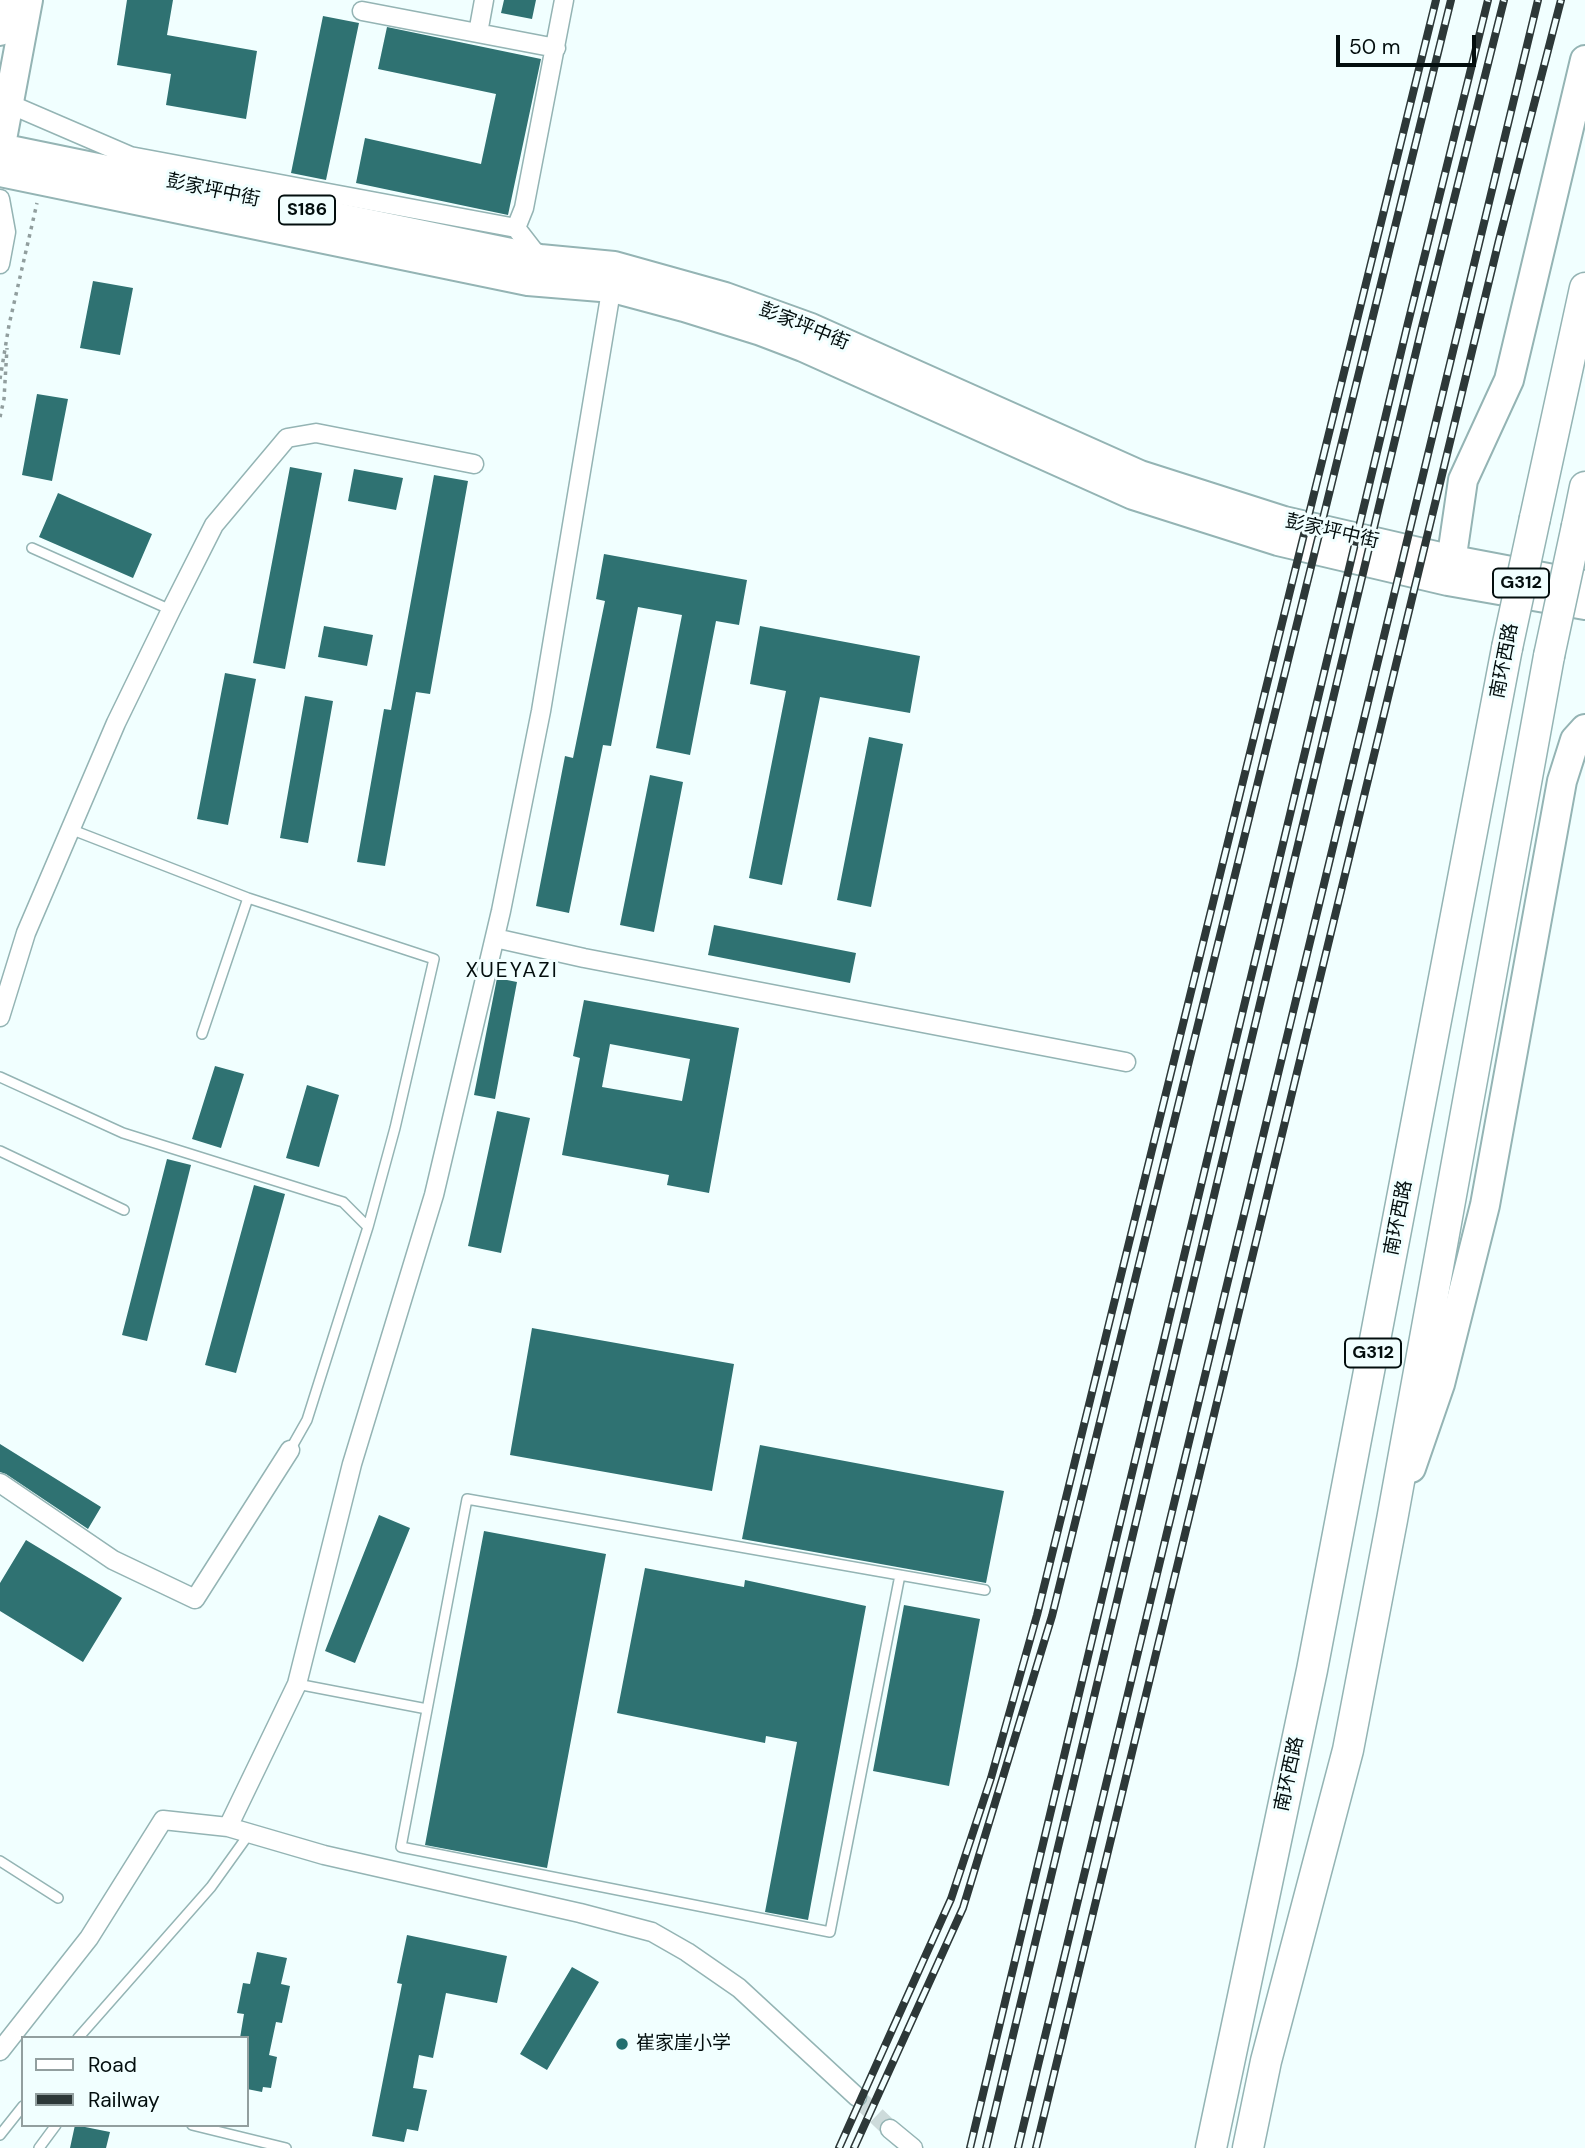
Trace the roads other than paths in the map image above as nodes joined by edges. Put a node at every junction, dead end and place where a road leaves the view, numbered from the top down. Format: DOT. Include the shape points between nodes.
graph roads {
  1 [pos="6,0"];
  2 [pos="28,0"];
  3 [pos="484,0"];
  4 [pos="564,0"];
  5 [pos="384,7"];
  6 [pos="362,11"];
  7 [pos="0,32"];
  8 [pos="478,33"];
  9 [pos="556,48"];
  10 [pos="1585,60"];
  11 [pos="5,102"];
  12 [pos="0,148"];
  13 [pos="0,172"];
  14 [pos="0,199"];
  15 [pos="516,228"];
  16 [pos="540,259"];
  17 [pos="0,264"];
  18 [pos="613,277"];
  19 [pos="1585,288"];
  20 [pos="474,464"];
  21 [pos="1585,487"];
  22 [pos="32,548"];
  23 [pos="1451,570"];
  24 [pos="1585,585"];
  25 [pos="1585,605"];
  26 [pos="171,610"];
  27 [pos="1585,729"];
  28 [pos="70,828"];
  29 [pos="248,898"];
  30 [pos="495,939"];
  31 [pos="0,1017"];
  32 [pos="202,1034"];
  33 [pos="1126,1062"];
  34 [pos="0,1077"];
  35 [pos="0,1151"];
  36 [pos="124,1210"];
  37 [pos="368,1227"];
  38 [pos="290,1450"];
  39 [pos="0,1483"];
  40 [pos="1392,1520"];
  41 [pos="900,1575"];
  42 [pos="985,1590"];
  43 [pos="297,1684"];
  44 [pos="427,1709"];
  45 [pos="228,1827"];
  46 [pos="249,1834"];
  47 [pos="0,1861"];
  48 [pos="58,1898"];
  49 [pos="80,2036"];
  50 [pos="0,2051"];
  51 [pos="857,2097"];
  52 [pos="21,2109"];
  53 [pos="55,2127"];
  54 [pos="200,2127"];
  55 [pos="890,2129"];
  56 [pos="0,2135"];
  57 [pos="39,2148"];
  58 [pos="286,2148"];
  59 [pos="913,2148"];
  60 [pos="1211,2148"];
  61 [pos="1248,2148"];
  1 -- 7 [label="main road"];
  2 -- 11 [label="main road"];
  3 -- 8 [label="street"];
  4 -- 9 [label="street"];
  5 -- 6 [label="street"];
  5 -- 8 [label="street"];
  8 -- 9 [label="street"];
  9 -- 15 [label="street"];
  10 -- 23 [label="main road" via="1509,380 1463,480"];
  11 -- 12 [label="main road"];
  11 -- 15 [label="street" via="130,156"];
  12 -- 16 [label="main road, 彭家坪中街 / S186"];
  13 -- 18 [label="main road, 彭家坪中街 / S186" via="528,281"];
  14 -- 17 [label="street" via="6,232"];
  15 -- 16 [label="street"];
  16 -- 18 [label="main road, 彭家坪中街 / S186"];
  18 -- 23 [label="main road, 彭家坪中街" via="725,297 811,328 1140,475"];
  18 -- 30 [label="street" via="541,711"];
  19 -- 60 [label="highway, 南环西路 / G312, bridge" via="1507,648 1312,1670"];
  20 -- 26 [label="street" via="316,433 287,438 214,525"];
  21 -- 40 [label="highway, G312, bridge" via="1549,656"];
  22 -- 26 [label="lane"];
  23 -- 24 [label="main road, 彭家坪中街"];
  23 -- 25 [label="main road, 彭家坪中街"];
  26 -- 28 [label="street"];
  27 -- 40 [label="main road" via="1575,740 1562,781 1485,1205 1440,1384"];
  28 -- 29 [label="lane"];
  28 -- 31 [label="street" via="26,933"];
  29 -- 32 [label="lane"];
  29 -- 37 [label="lane" via="434,959"];
  30 -- 33 [label="street"];
  30 -- 43 [label="street" via="434,1195 352,1464"];
  34 -- 37 [label="lane" via="122,1133 343,1202"];
  35 -- 36 [label="lane"];
  37 -- 38 [label="lane" via="307,1420"];
  38 -- 39 [label="street" via="195,1599 113,1560"];
  40 -- 61 [label="highway, G312" via="1348,1750 1266,2061"];
  41 -- 42 [label="lane"];
  41 -- 44 [label="lane" via="467,1499"];
  41 -- 44 [label="lane" via="830,1932 401,1847"];
  43 -- 44 [label="lane"];
  43 -- 45 [label="street"];
  45 -- 46 [label="street"];
  45 -- 50 [label="street" via="163,1820 89,1938"];
  46 -- 49 [label="lane" via="211,1887"];
  46 -- 51 [label="street" via="652,1932 739,1988"];
  47 -- 48 [label="lane"];
  52 -- 56 [label="lane"];
  53 -- 57 [label="lane"];
  54 -- 58 [label="lane"];
  55 -- 59 [label="street"];
}
